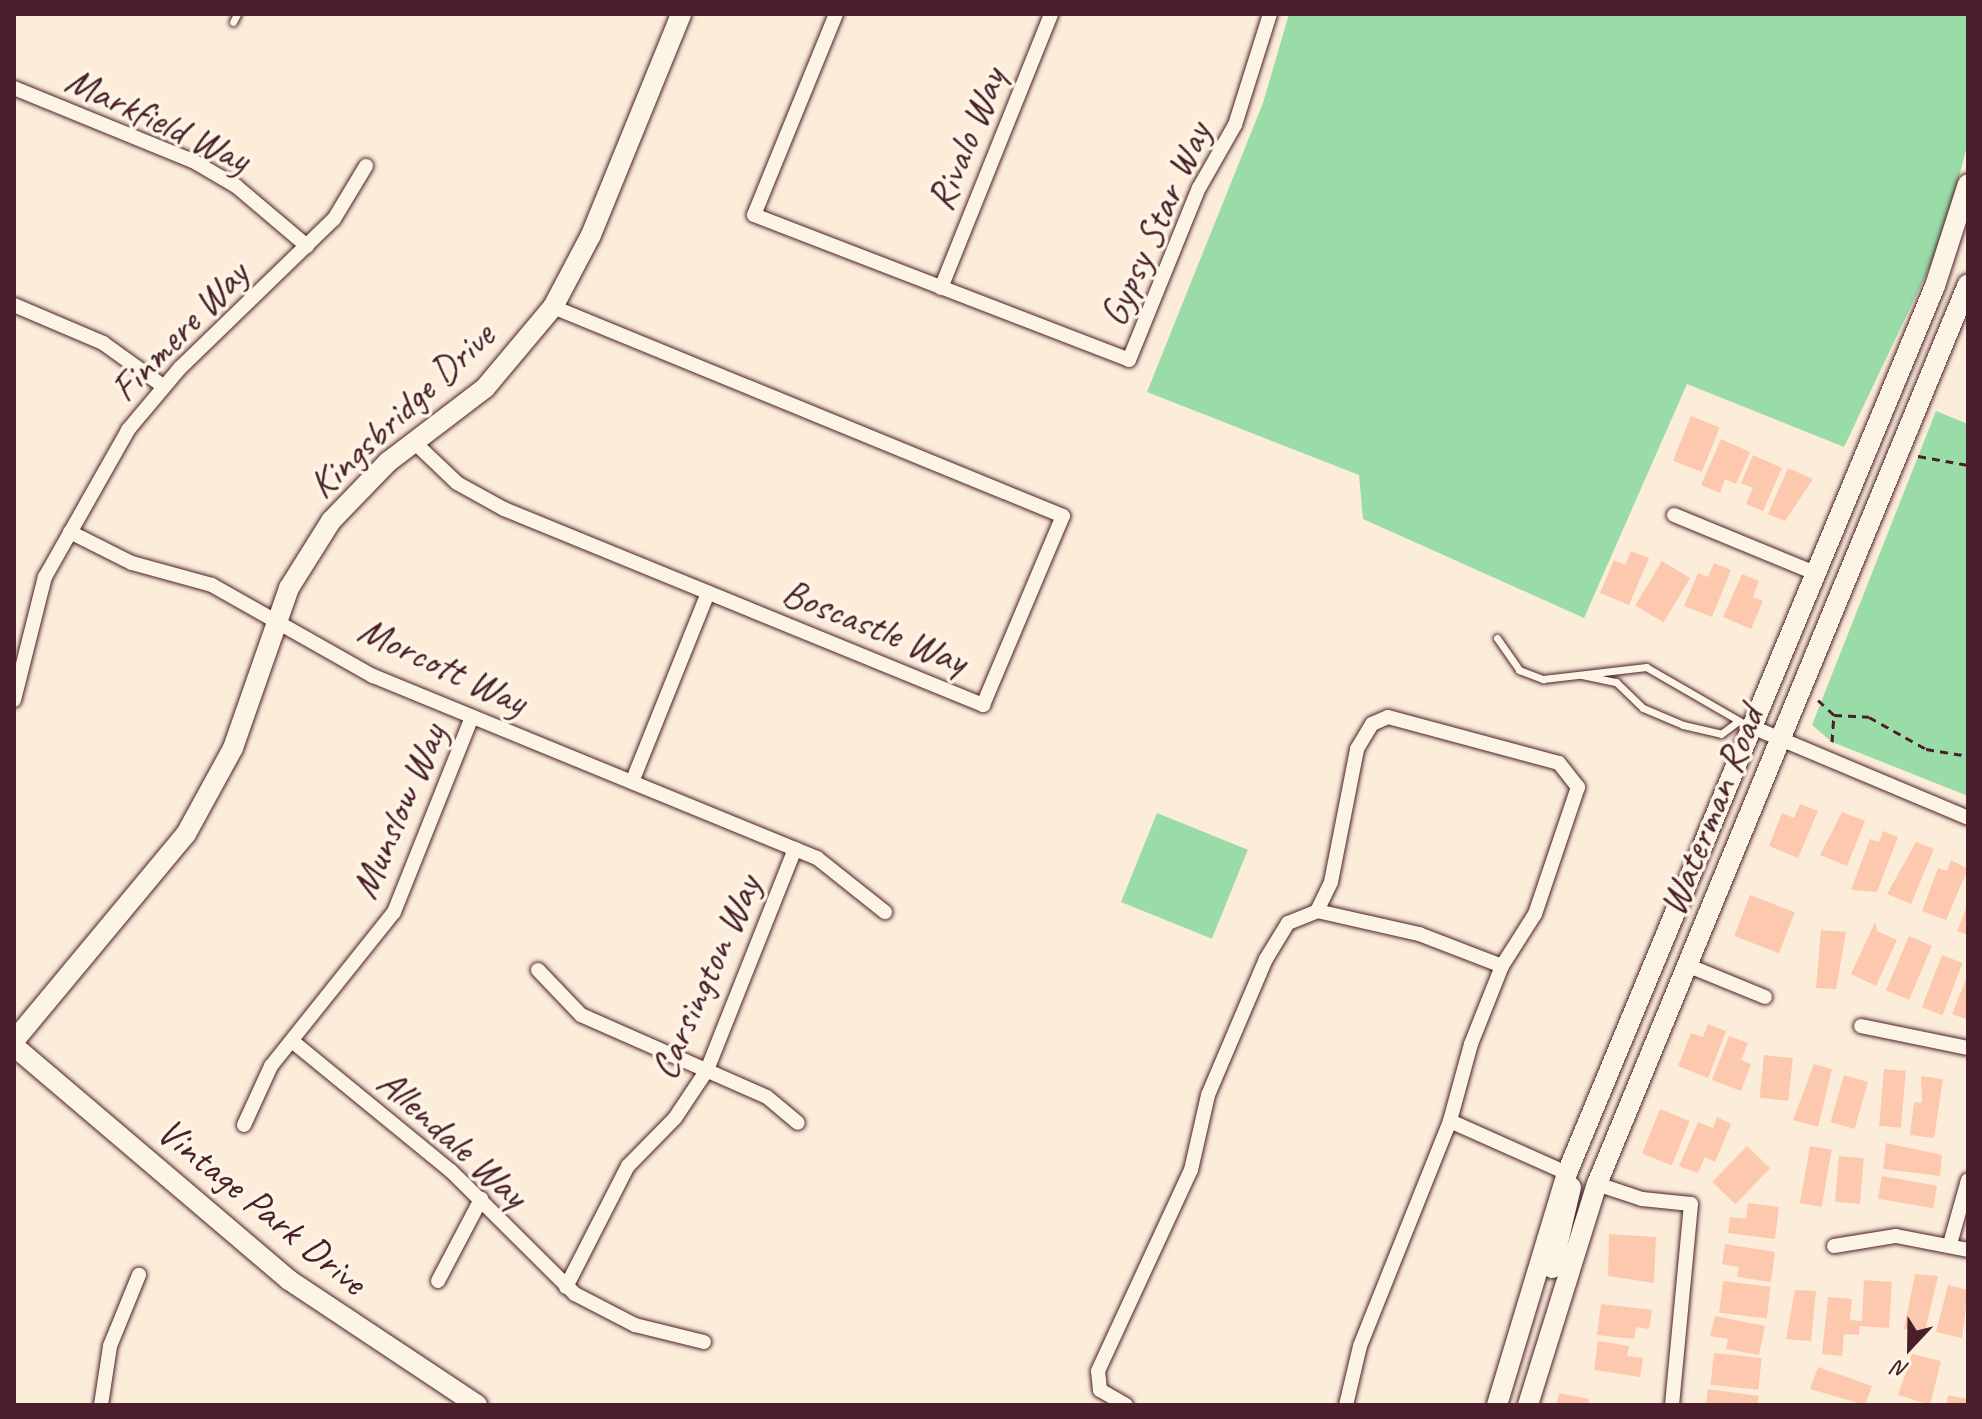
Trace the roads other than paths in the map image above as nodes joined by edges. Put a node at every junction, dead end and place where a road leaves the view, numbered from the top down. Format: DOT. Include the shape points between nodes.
graph roads {
  1 [pos="681,14"];
  2 [pos="836,14"];
  3 [pos="1051,14"];
  4 [pos="1270,14"];
  5 [pos="14,88"];
  6 [pos="366,166"];
  7 [pos="1968,184"];
  8 [pos="307,246"];
  9 [pos="1968,284"];
  10 [pos="941,288"];
  11 [pos="14,305"];
  12 [pos="553,307"];
  13 [pos="163,386"];
  14 [pos="414,442"];
  15 [pos="1674,515"];
  16 [pos="70,532"];
  17 [pos="1815,573"];
  18 [pos="708,593"];
  19 [pos="275,620"];
  20 [pos="1497,638"];
  21 [pos="20,640"];
  22 [pos="1579,675"];
  23 [pos="14,700"];
  24 [pos="472,717"];
  25 [pos="1744,725"];
  26 [pos="1778,739"];
  27 [pos="632,782"];
  28 [pos="1968,818"];
  29 [pos="795,849"];
  30 [pos="1317,911"];
  31 [pos="885,912"];
  32 [pos="1502,966"];
  33 [pos="1689,966"];
  34 [pos="538,970"];
  35 [pos="1765,997"];
  36 [pos="1861,1026"];
  37 [pos="292,1041"];
  38 [pos="14,1044"];
  39 [pos="1968,1048"];
  40 [pos="707,1070"];
  41 [pos="1450,1121"];
  42 [pos="798,1123"];
  43 [pos="244,1125"];
  44 [pos="1567,1173"];
  45 [pos="1968,1180"];
  46 [pos="1597,1184"];
  47 [pos="481,1199"];
  48 [pos="1950,1244"];
  49 [pos="1834,1246"];
  50 [pos="1968,1250"];
  51 [pos="139,1275"];
  52 [pos="438,1281"];
  53 [pos="566,1287"];
  54 [pos="704,1342"];
  55 [pos="1538,1371"];
  56 [pos="101,1405"];
  57 [pos="477,1405"];
  58 [pos="1126,1405"];
  59 [pos="1346,1405"];
  60 [pos="1497,1405"];
  61 [pos="1528,1405"];
  62 [pos="1672,1405"];
  1 -- 12 [label="street, Kingsbridge Drive"];
  2 -- 10 [label="street" via="754,215"];
  3 -- 10 [label="street, Rivalo Way"];
  4 -- 10 [label="street, Gypsy Star Way" via="1239,115 1199,188 1129,360"];
  5 -- 8 [label="street, Markfield Way" via="193,161"];
  6 -- 8 [label="street, Finmere Way" via="350,198"];
  7 -- 17 [label="street, Waterman Road" via="1935,286"];
  8 -- 13 [label="street, Finmere Way"];
  9 -- 26 [label="street, Waterman Road"];
  11 -- 13 [label="street" via="103,343"];
  12 -- 14 [label="street, Kingsbridge Drive" via="485,388"];
  12 -- 18 [label="street, Boscastle Way" via="1063,516 983,705"];
  13 -- 16 [label="street, Finmere Way"];
  14 -- 18 [label="street, Boscastle Way" via="484,500"];
  14 -- 19 [label="street, Kingsbridge Drive" via="331,521"];
  15 -- 17 [label="street"];
  16 -- 19 [label="street, Morcott Way" via="132,563 192,576"];
  16 -- 21 [label="street, Finmere Way"];
  17 -- 25 [label="street, Waterman Road"];
  18 -- 27 [label="street"];
  19 -- 24 [label="street, Morcott Way" via="373,676"];
  19 -- 38 [label="street, Kingsbridge Drive" via="233,748 186,834"];
  20 -- 22 [label="lane" via="1519,670 1543,679"];
  21 -- 23 [label="street, Finmere Way"];
  22 -- 25 [label="lane" via="1646,667 1729,710"];
  22 -- 25 [label="lane" via="1616,682 1643,708 1683,725 1721,734"];
  24 -- 27 [label="street, Morcott Way"];
  24 -- 37 [label="street, Munslow Way" via="394,912"];
  25 -- 26 [label="street"];
  25 -- 44 [label="street, Waterman Road"];
  26 -- 28 [label="street"];
  26 -- 33 [label="street, Waterman Road"];
  27 -- 29 [label="street, Morcott Way"];
  29 -- 31 [label="street, Morcott Way" via="842,873"];
  29 -- 40 [label="street, Carsington Way"];
  30 -- 32 [label="street" via="1419,934"];
  30 -- 32 [label="street" via="1341,856 1357,749 1382,717 1559,763 1575,778 1577,796 1535,914"];
  30 -- 58 [label="street" via="1288,923 1266,959 1208,1095 1191,1170 1098,1371 1100,1390"];
  32 -- 41 [label="street"];
  33 -- 35 [label="street"];
  33 -- 46 [label="street, Waterman Road"];
  34 -- 40 [label="street" via="581,1015"];
  36 -- 39 [label="street"];
  37 -- 43 [label="street, Munslow Way" via="260,1082"];
  37 -- 47 [label="street, Allendale Way"];
  38 -- 57 [label="street, Vintage Park Drive" via="289,1280"];
  40 -- 42 [label="street" via="767,1097"];
  40 -- 53 [label="street, Carsington Way" via="675,1118 628,1166"];
  41 -- 44 [label="street"];
  41 -- 59 [label="street" via="1360,1346"];
  44 -- 55 [label="street, Waterman Road" via="1573,1199 1530,1343"];
  44 -- 60 [label="street, Waterman Road"];
  45 -- 48 [label="street"];
  46 -- 55 [label="street, Waterman Road"];
  46 -- 62 [label="street" via="1631,1197 1691,1204"];
  47 -- 52 [label="street"];
  47 -- 53 [label="street, Allendale Way"];
  48 -- 49 [label="street" via="1896,1236"];
  48 -- 50 [label="street"];
  51 -- 56 [label="street" via="110,1346"];
  53 -- 54 [label="street, Allendale Way" via="635,1325"];
  55 -- 61 [label="street, Waterman Road"];
}
